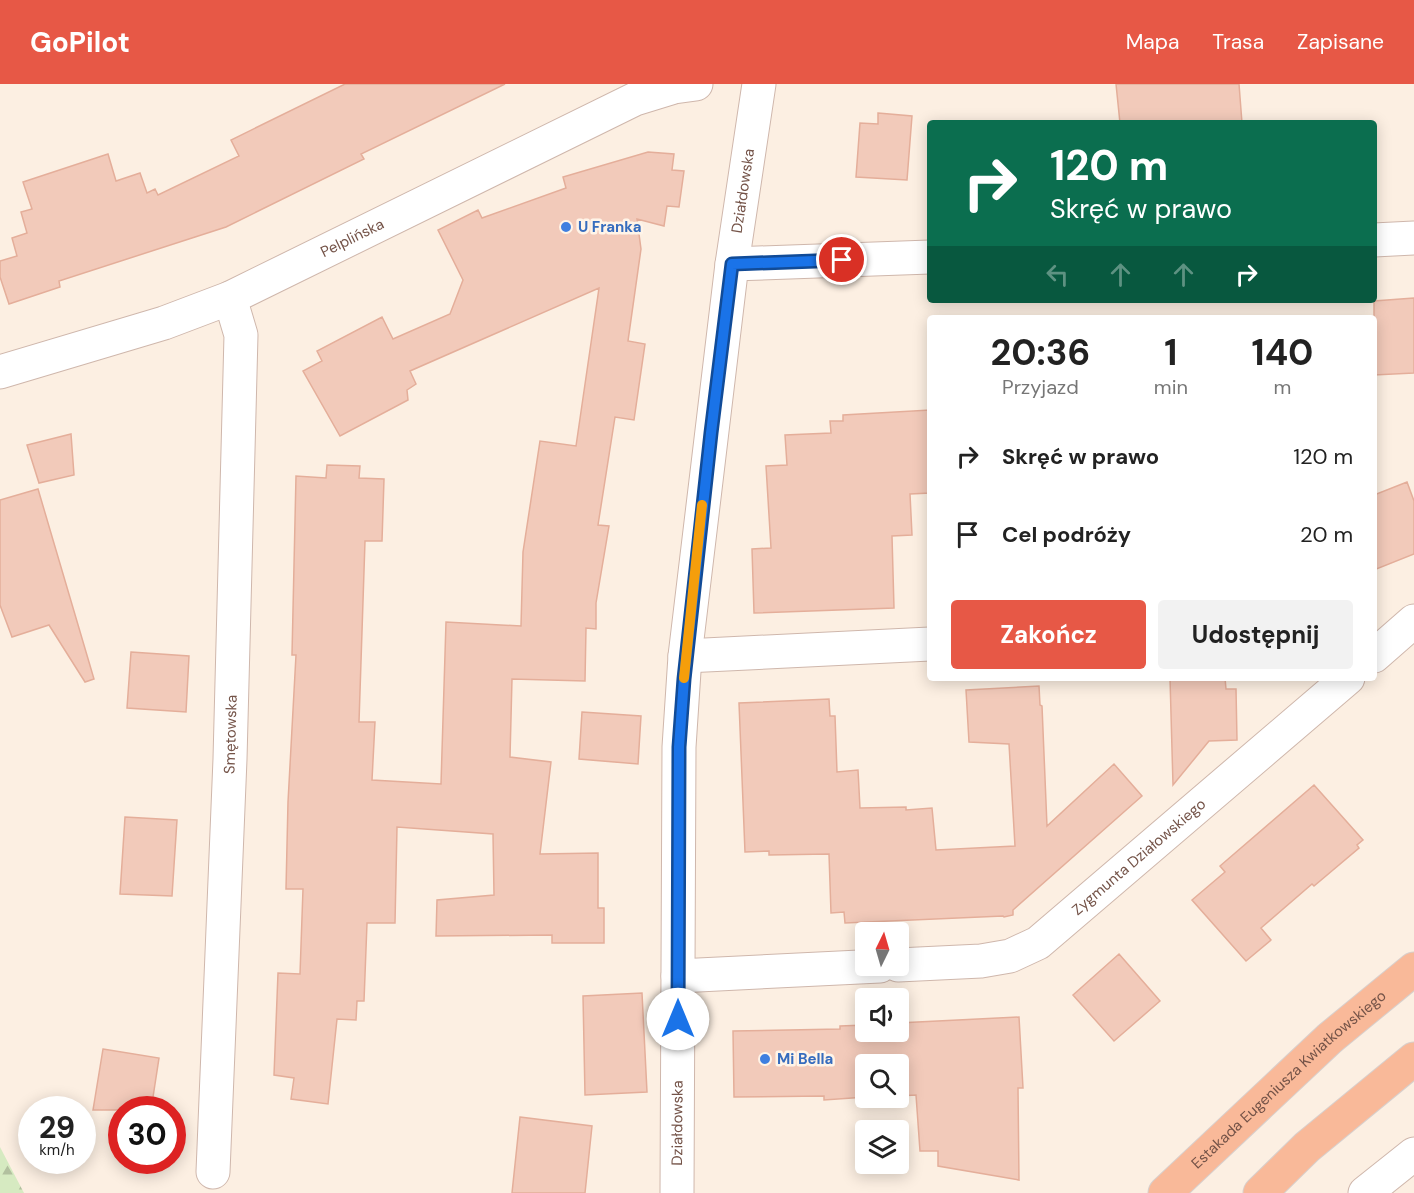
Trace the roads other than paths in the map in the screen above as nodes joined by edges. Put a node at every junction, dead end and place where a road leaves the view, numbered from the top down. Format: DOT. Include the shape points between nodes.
graph roads {
  1 [pos="681,85"];
  2 [pos="750,85"];
  3 [pos="1414,238"];
  4 [pos="1377,240"];
  5 [pos="927,257"];
  6 [pos="732,264"];
  7 [pos="230,298"];
  8 [pos="0,372"];
  9 [pos="1414,621"];
  10 [pos="927,644"];
  11 [pos="1377,651"];
  12 [pos="685,656"];
  13 [pos="1344,681"];
  14 [pos="909,964"];
  15 [pos="855,967"];
  16 [pos="1414,969"];
  17 [pos="678,976"];
  18 [pos="1414,1059"];
  19 [pos="1414,1154"];
  20 [pos="213,1172"];
  21 [pos="676,1193"];
  22 [pos="1165,1193"];
  23 [pos="1260,1193"];
  24 [pos="1365,1193"];
  1 -- 7 [label="street, Pelplińska" via="635,99"];
  2 -- 6 [label="street, Działdowska"];
  3 -- 4 [label="street"];
  5 -- 6 [label="street"];
  6 -- 12 [label="street, Działdowska"];
  7 -- 8 [label="street, Pelplińska" via="164,323"];
  7 -- 20 [label="street, Smętowska" via="241,335 230,759"];
  9 -- 11 [label="street"];
  10 -- 12 [label="street"];
  12 -- 17 [label="street, Działdowska" via="679,747"];
  13 -- 14 [label="street, Zygmunta Działowskiego" via="1038,943 991,960"];
  15 -- 17 [label="street"];
  16 -- 22 [label="highway, Estakada Eugeniusza Kwiatkowskiego" via="1330,1038"];
  17 -- 21 [label="street, Działdowska"];
  18 -- 23 [label="highway" via="1307,1147"];
  19 -- 24 [label="street"];
}
